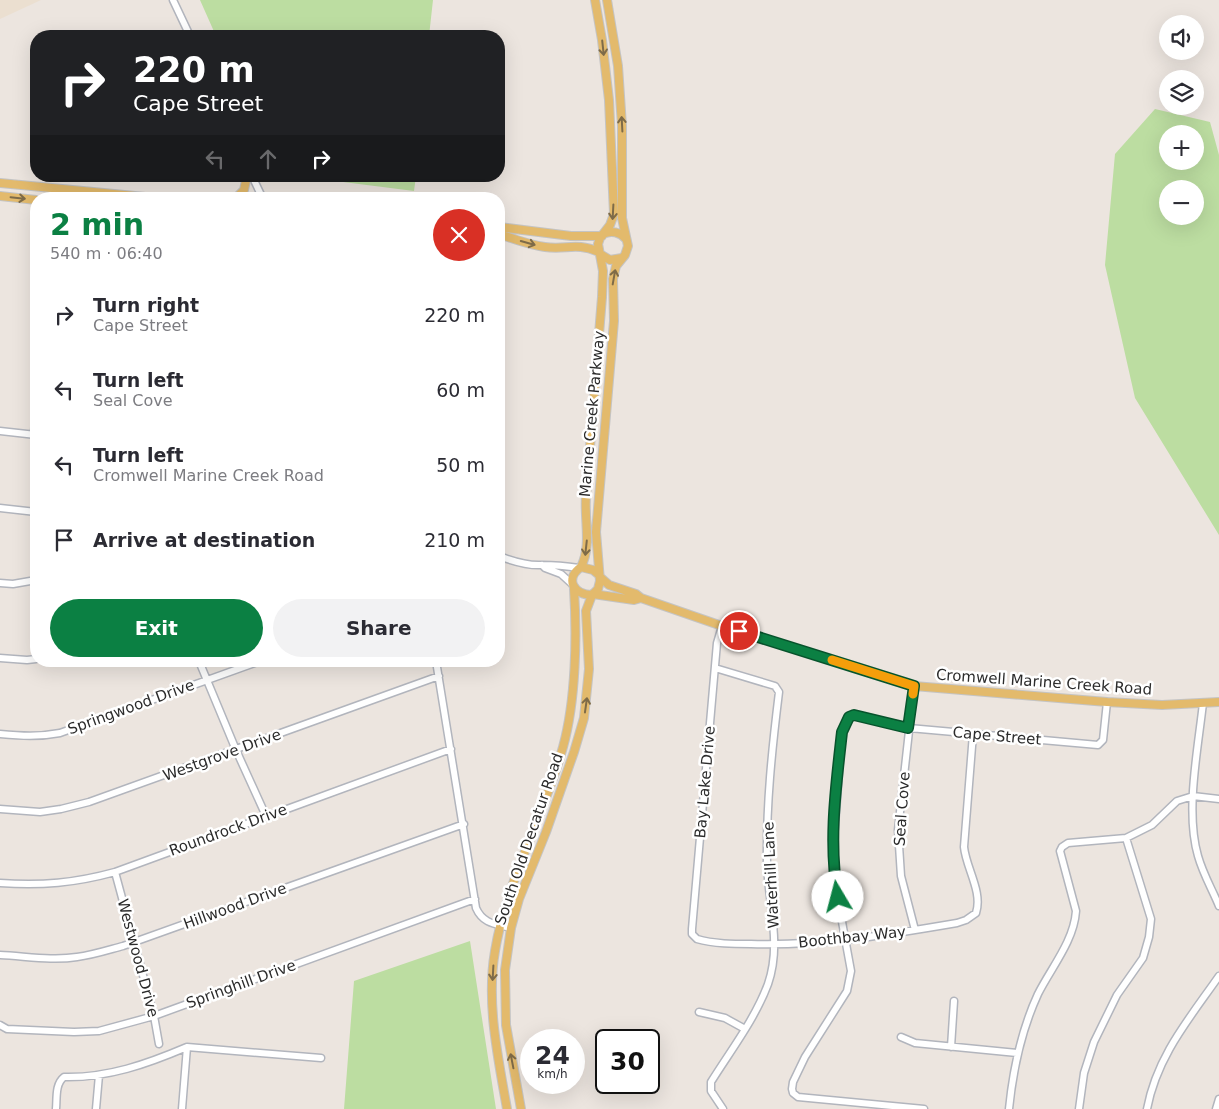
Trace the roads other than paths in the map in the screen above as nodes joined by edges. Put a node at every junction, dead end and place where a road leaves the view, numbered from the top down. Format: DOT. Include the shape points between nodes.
graph roads {
  1 [pos="173,0"];
  2 [pos="595,0"];
  3 [pos="607,0"];
  4 [pos="187,30"];
  5 [pos="0,183"];
  6 [pos="73,192"];
  7 [pos="0,196"];
  8 [pos="30,199"];
  9 [pos="505,228"];
  10 [pos="603,235"];
  11 [pos="505,236"];
  12 [pos="626,240"];
  13 [pos="600,253"];
  14 [pos="622,258"];
  15 [pos="0,431"];
  16 [pos="30,434"];
  17 [pos="0,508"];
  18 [pos="30,511"];
  19 [pos="505,558"];
  20 [pos="542,565"];
  21 [pos="580,568"];
  22 [pos="599,576"];
  23 [pos="30,581"];
  24 [pos="0,583"];
  25 [pos="573,586"];
  26 [pos="592,594"];
  27 [pos="641,598"];
  28 [pos="722,626"];
  29 [pos="0,658"];
  30 [pos="30,660"];
  31 [pos="202,667"];
  32 [pos="243,667"];
  33 [pos="437,667"];
  34 [pos="715,668"];
  35 [pos="439,676"];
  36 [pos="207,680"];
  37 [pos="914,686"];
  38 [pos="1107,702"];
  39 [pos="1219,702"];
  40 [pos="1203,703"];
  41 [pos="908,728"];
  42 [pos="0,734"];
  43 [pos="973,734"];
  44 [pos="562,748"];
  45 [pos="451,749"];
  46 [pos="236,750"];
  47 [pos="574,752"];
  48 [pos="1193,796"];
  49 [pos="1219,798"];
  50 [pos="0,809"];
  51 [pos="266,816"];
  52 [pos="464,824"];
  53 [pos="1126,838"];
  54 [pos="114,872"];
  55 [pos="0,883"];
  56 [pos="475,899"];
  57 [pos="1219,906"];
  58 [pos="500,925"];
  59 [pos="511,928"];
  60 [pos="914,930"];
  61 [pos="695,938"];
  62 [pos="846,941"];
  63 [pos="134,942"];
  64 [pos="774,945"];
  65 [pos="0,955"];
  66 [pos="1219,976"];
  67 [pos="954,1001"];
  68 [pos="699,1012"];
  69 [pos="154,1016"];
  70 [pos="1,1026"];
  71 [pos="745,1029"];
  72 [pos="901,1037"];
  73 [pos="159,1044"];
  74 [pos="951,1046"];
  75 [pos="187,1047"];
  76 [pos="1017,1053"];
  77 [pos="321,1058"];
  78 [pos="99,1075"];
  79 [pos="1219,1099"];
  80 [pos="56,1109"];
  81 [pos="96,1109"];
  82 [pos="182,1109"];
  83 [pos="506,1109"];
  84 [pos="520,1109"];
  85 [pos="723,1109"];
  86 [pos="924,1109"];
  87 [pos="1009,1109"];
  88 [pos="1079,1109"];
  89 [pos="1147,1109"];
  90 [pos="1216,1109"];
  1 -- 4 [label="street"];
  2 -- 10 [label="main road, one-way" via="611,134 614,214"];
  12 -- 3 [label="main road, one-way" via="622,218 619,75"];
  5 -- 6 [label="main road"];
  7 -- 8 [label="main road, one-way"];
  9 -- 10 [label="main road" via="571,236"];
  10 -- 12 [label="main road" via="615,232"];
  10 -- 13 [label="main road" via="598,244"];
  11 -- 13 [label="main road, one-way" via="543,247 581,246"];
  12 -- 14 [label="main road" via="627,250"];
  13 -- 14 [label="main road" via="610,260"];
  13 -- 21 [label="main road, Marine Creek Parkway, one-way" via="602,297 586,497 587,546"];
  22 -- 14 [label="main road, Marine Creek Parkway, one-way" via="596,532 614,321 612,286 614,272"];
  15 -- 16 [label="street"];
  17 -- 18 [label="street"];
  19 -- 20 [label="street"];
  20 -- 21 [label="street"];
  20 -- 25 [label="street" via="562,574"];
  21 -- 22 [label="main road" via="593,570"];
  21 -- 25 [label="main road" via="574,574"];
  22 -- 26 [label="main road" via="599,587"];
  22 -- 27 [label="main road, Cromwell Marine Creek Road" via="609,585"];
  23 -- 24 [label="street"];
  25 -- 26 [label="main road" via="583,594"];
  25 -- 44 [label="main road, South Old Decatur Road" via="577,623 569,713"];
  26 -- 27 [label="main road, Cromwell Marine Creek Road" via="634,600"];
  47 -- 26 [label="main road, South Old Decatur Road, one-way" via="589,687 586,618"];
  27 -- 28 [label="main road, Cromwell Marine Creek Road"];
  28 -- 34 [label="street, Bay Lake Drive"];
  28 -- 37 [label="main road, Cromwell Marine Creek Road"];
  29 -- 30 [label="street"];
  31 -- 36 [label="street"];
  32 -- 36 [label="street, Springwood Drive"];
  33 -- 35 [label="street, South Old Decatur Road"];
  34 -- 61 [label="street, Bay Lake Drive" via="692,929"];
  34 -- 64 [label="street, Waterhill Lane" via="775,686 778,690 767,829"];
  35 -- 45 [label="street, South Old Decatur Road"];
  35 -- 46 [label="street, Westgrove Drive"];
  36 -- 42 [label="street, Springwood Drive" via="60,733 26,737"];
  36 -- 46 [label="street"];
  37 -- 38 [label="main road, Cromwell Marine Creek Road"];
  37 -- 41 [label="street, Seal Cove"];
  38 -- 40 [label="main road, Cromwell Marine Creek Road"];
  38 -- 43 [label="street, Cape Street" via="1103,740 1098,745"];
  39 -- 40 [label="main road, Cromwell Marine Creek Road"];
  40 -- 48 [label="street"];
  41 -- 43 [label="street, Cape Street"];
  41 -- 60 [label="street, Seal Cove" via="898,830 901,876"];
  41 -- 62 [label="street, Cape Street" via="852,715 842,732 834,878"];
  43 -- 60 [label="street, Boothbay Way" via="964,847 978,901 976,913 957,923"];
  44 -- 47 [label="main road"];
  44 -- 58 [label="main road, South Old Decatur Road"];
  45 -- 51 [label="street, Roundrock Drive"];
  45 -- 52 [label="street, South Old Decatur Road"];
  46 -- 50 [label="street, Westgrove Drive" via="62,809 40,812"];
  46 -- 51 [label="street"];
  47 -- 59 [label="main road, South Old Decatur Road"];
  48 -- 49 [label="street"];
  48 -- 53 [label="street" via="1177,801 1152,825"];
  48 -- 57 [label="street" via="1198,855"];
  51 -- 54 [label="street, Roundrock Drive"];
  52 -- 56 [label="street, South Old Decatur Road"];
  52 -- 63 [label="street, Hillwood Drive"];
  53 -- 76 [label="street" via="1068,843 1062,847 1060,851 1076,911 1075,920 1070,936 1038,995"];
  53 -- 88 [label="street" via="1150,919 1150,937 1143,958 1117,995 1094,1042 1084,1073"];
  54 -- 55 [label="street, Roundrock Drive" via="60,884"];
  54 -- 63 [label="street, Westwood Drive"];
  56 -- 58 [label="street, South Old Decatur Road" via="482,918"];
  56 -- 69 [label="street, Springhill Drive"];
  58 -- 59 [label="street"];
  58 -- 83 [label="main road, South Old Decatur Road, one-way" via="494,953 492,1002"];
  84 -- 59 [label="main road, South Old Decatur Road, one-way" via="504,993"];
  60 -- 62 [label="street, Boothbay Way"];
  61 -- 64 [label="street, Boothbay Way"];
  62 -- 64 [label="street, Boothbay Way"];
  62 -- 86 [label="street" via="851,970 847,992 805,1057 793,1082 793,1093"];
  63 -- 65 [label="street, Hillwood Drive" via="77,957"];
  63 -- 69 [label="street, Westwood Drive"];
  64 -- 71 [label="street, Waterhill Lane" via="768,983"];
  66 -- 89 [label="street" via="1166,1052"];
  67 -- 74 [label="street"];
  68 -- 71 [label="street" via="725,1018"];
  69 -- 70 [label="street, Springhill Drive" via="100,1031 7,1030"];
  69 -- 73 [label="street, Westwood Drive"];
  71 -- 85 [label="street, Waterhill Lane" via="711,1082 711,1091"];
  72 -- 74 [label="street" via="915,1043"];
  74 -- 76 [label="street"];
  75 -- 77 [label="street"];
  75 -- 78 [label="street" via="137,1067"];
  75 -- 82 [label="street"];
  76 -- 87 [label="street"];
  78 -- 80 [label="street" via="64,1076 57,1086"];
  78 -- 81 [label="street"];
  79 -- 90 [label="street"];
}
